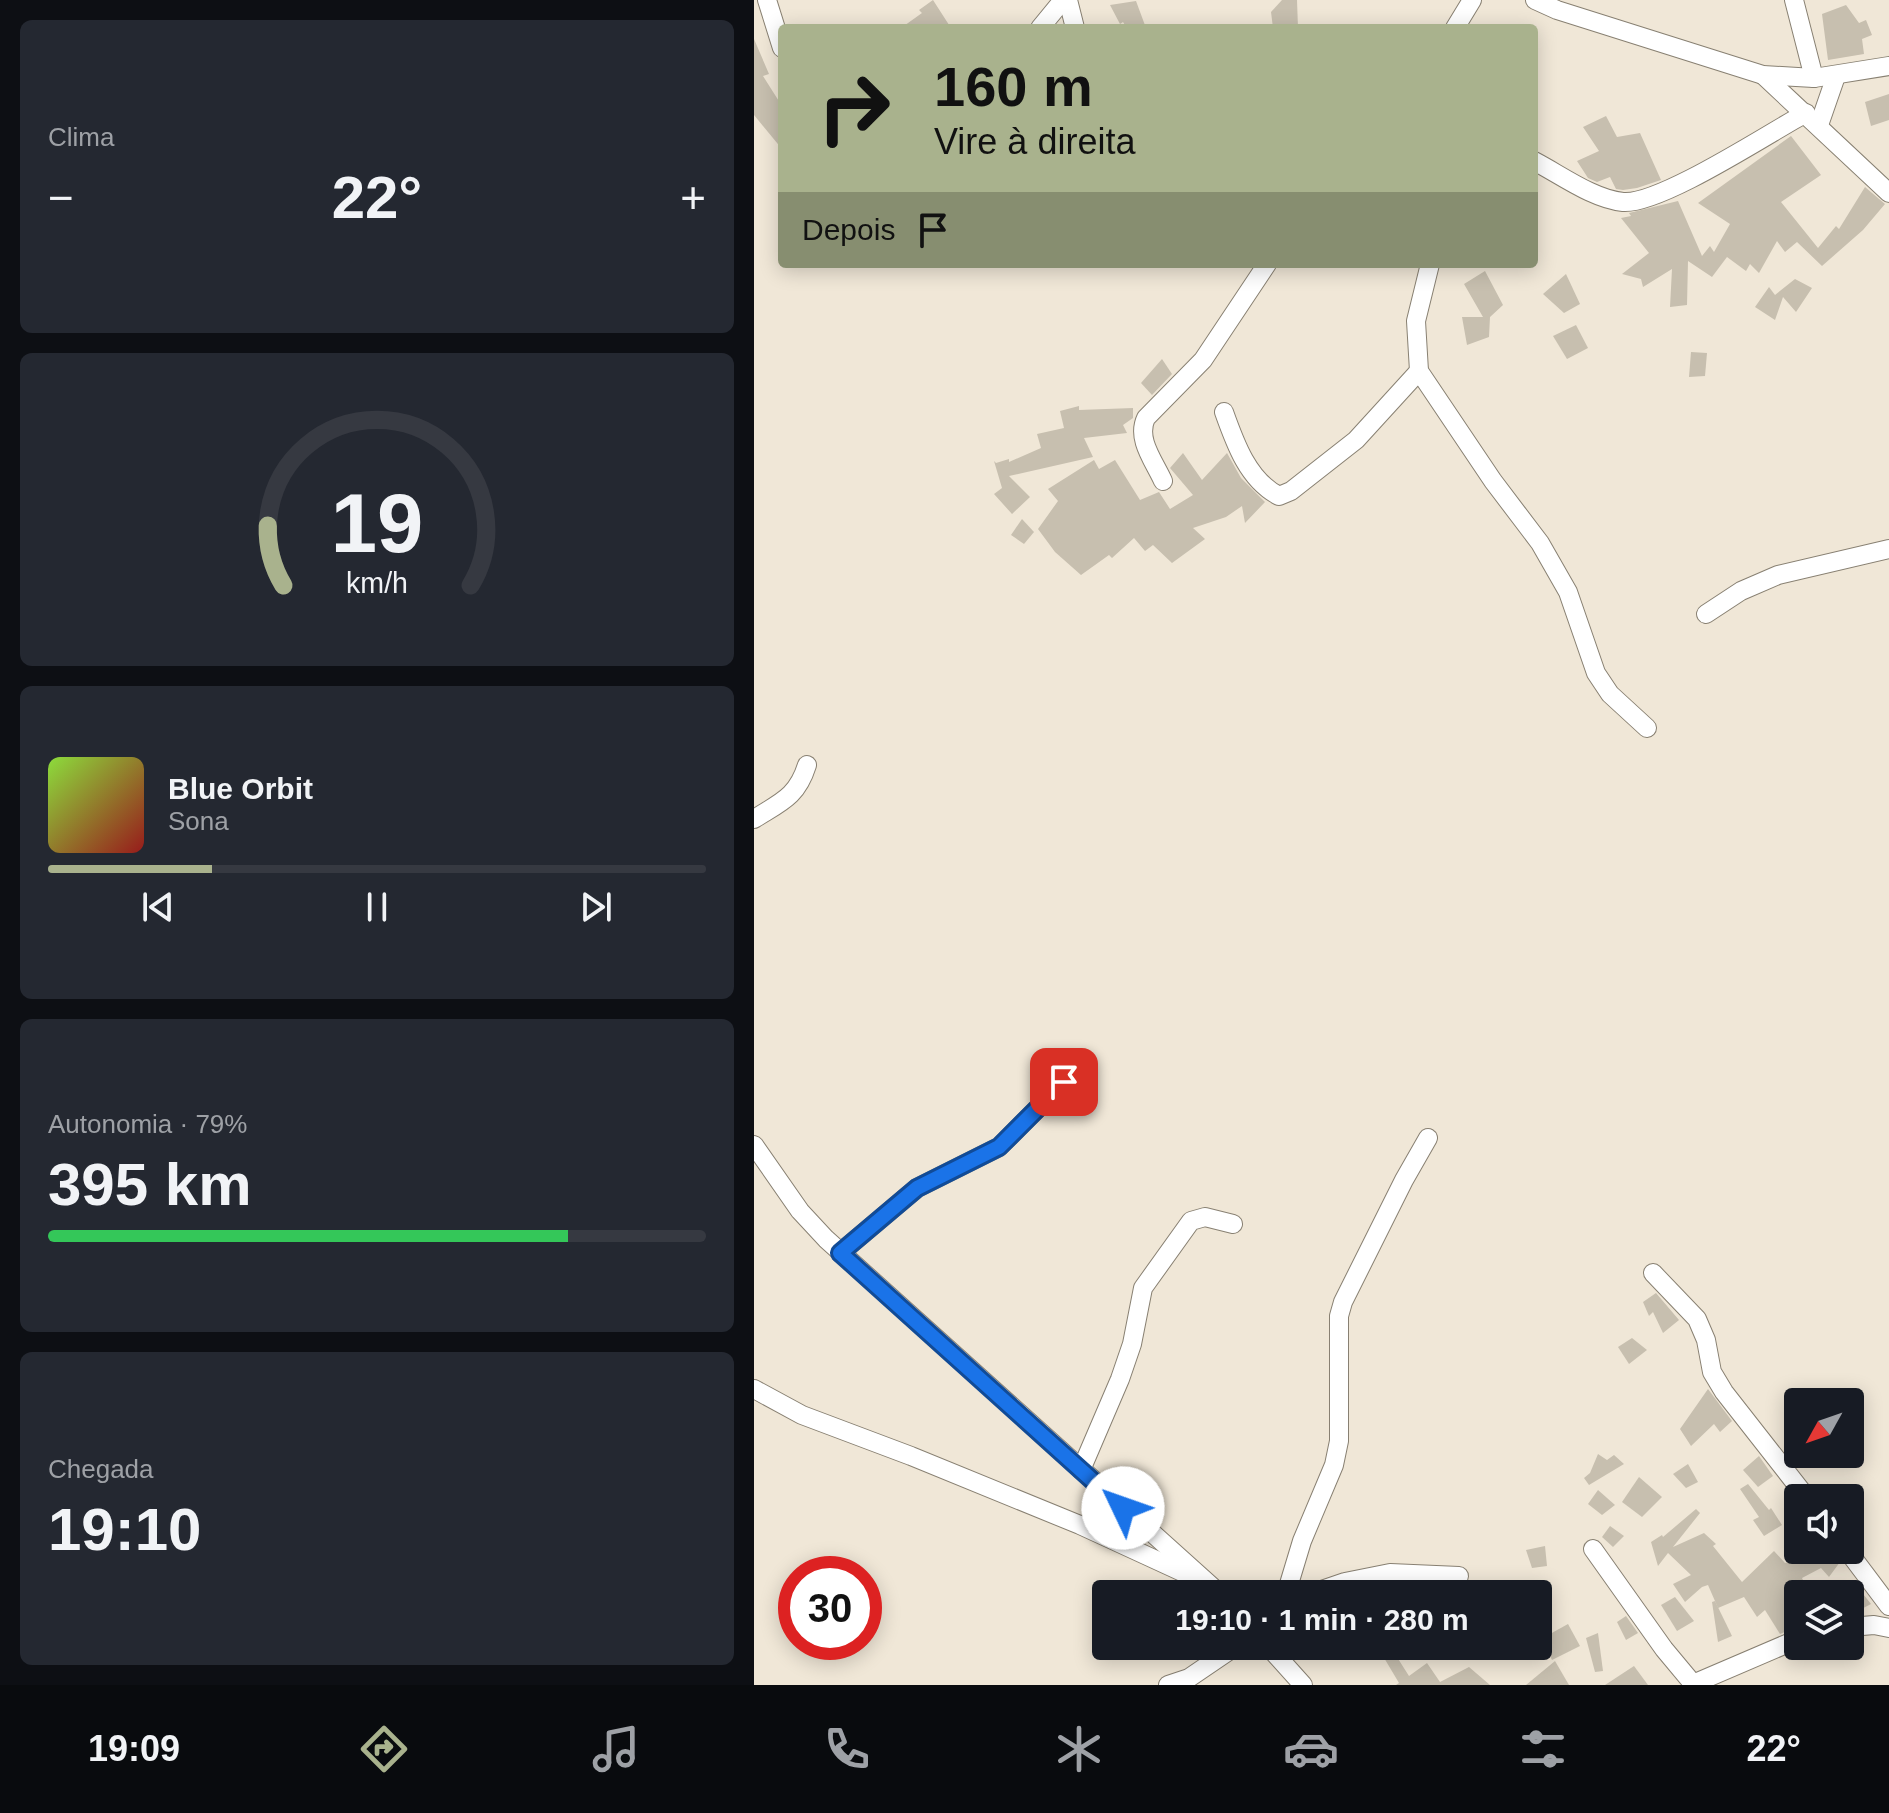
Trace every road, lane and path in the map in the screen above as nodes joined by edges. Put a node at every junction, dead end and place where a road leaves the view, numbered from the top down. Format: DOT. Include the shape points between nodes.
graph roads {
  1 [pos="767,0"];
  2 [pos="1066,0"];
  3 [pos="1472,0"];
  4 [pos="1535,0"];
  5 [pos="1794,0"];
  6 [pos="1044,24"];
  7 [pos="1074,24"];
  8 [pos="1457,24"];
  9 [pos="778,35"];
  10 [pos="1889,66"];
  11 [pos="1763,75"];
  12 [pos="1836,76"];
  13 [pos="1814,78"];
  14 [pos="1812,119"];
  15 [pos="1538,163"];
  16 [pos="1889,193"];
  17 [pos="1264,268"];
  18 [pos="1429,268"];
  19 [pos="1419,371"];
  20 [pos="1224,412"];
  21 [pos="1163,481"];
  22 [pos="1889,549"];
  23 [pos="1706,614"];
  24 [pos="1647,728"];
  25 [pos="807,765"];
  26 [pos="754,819"];
  27 [pos="1064,1082"];
  28 [pos="1428,1138"];
  29 [pos="754,1145"];
  30 [pos="1233,1224"];
  31 [pos="840,1253"];
  32 [pos="1653,1273"];
  33 [pos="754,1389"];
  34 [pos="1081,1470"];
  35 [pos="1796,1484"];
  36 [pos="1593,1549"];
  37 [pos="1858,1564"];
  38 [pos="1459,1576"];
  39 [pos="1196,1580"];
  40 [pos="1206,1580"];
  41 [pos="1290,1580"];
  42 [pos="1355,1580"];
  43 [pos="1889,1606"];
  44 [pos="1864,1626"];
  45 [pos="1889,1628"];
  46 [pos="1784,1645"];
  47 [pos="1215,1660"];
  48 [pos="1281,1660"];
  49 [pos="1693,1684"];
  50 [pos="1168,1685"];
  51 [pos="1303,1685"];
  1 -- 9 [label="street"];
  2 -- 6 [label="street"];
  2 -- 7 [label="street"];
  3 -- 8 [label="street"];
  4 -- 11 [label="street"];
  5 -- 13 [label="street"];
  10 -- 12 [label="street"];
  11 -- 13 [label="street"];
  11 -- 14 [label="street"];
  12 -- 13 [label="street"];
  12 -- 14 [label="street"];
  14 -- 15 [label="street" via="1639,201 1605,198"];
  14 -- 16 [label="street"];
  17 -- 21 [label="street" via="1203,360 1141,428"];
  18 -- 19 [label="street" via="1416,321"];
  19 -- 20 [label="street" via="1356,440 1279,496 1266,489 1243,460"];
  19 -- 24 [label="street" via="1540,543 1568,592 1596,673 1610,694"];
  22 -- 23 [label="street" via="1778,575"];
  25 -- 26 [label="street" via="793,794"];
  27 -- 31 [label="street" via="999,1147 917,1188"];
  28 -- 41 [label="street" via="1343,1302 1339,1441"];
  29 -- 31 [label="street" via="800,1211"];
  30 -- 34 [label="street" via="1205,1217 1191,1221 1143,1288 1132,1344"];
  31 -- 34 [label="street"];
  32 -- 35 [label="street" via="1697,1319 1712,1372 1724,1392"];
  33 -- 39 [label="street" via="802,1415 1080,1525"];
  34 -- 40 [label="street"];
  36 -- 49 [label="street"];
  37 -- 43 [label="street"];
  38 -- 42 [label="street" via="1390,1573"];
  44 -- 45 [label="street"];
  46 -- 49 [label="street"];
  47 -- 50 [label="street"];
  48 -- 51 [label="street"];
}
